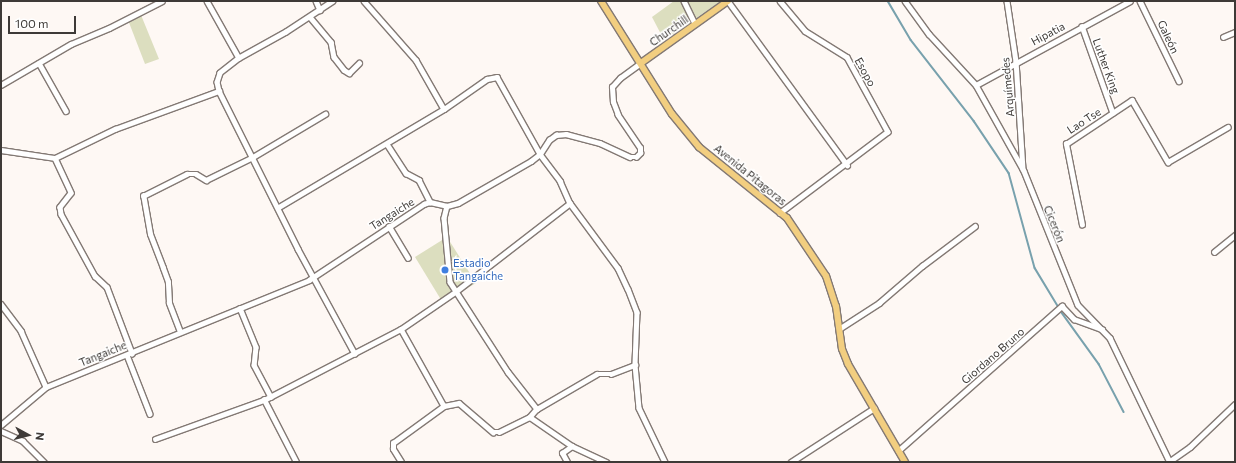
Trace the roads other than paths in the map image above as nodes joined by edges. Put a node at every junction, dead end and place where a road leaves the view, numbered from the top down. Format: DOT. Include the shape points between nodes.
graph roads {
  1 [pos="162,1"];
  2 [pos="207,1"];
  3 [pos="316,1"];
  4 [pos="333,1"];
  5 [pos="364,1"];
  6 [pos="600,1"];
  7 [pos="684,1"];
  8 [pos="728,1"];
  9 [pos="780,1"];
  10 [pos="905,1"];
  11 [pos="1007,1"];
  12 [pos="1130,1"];
  13 [pos="1140,1"];
  14 [pos="320,10"];
  15 [pos="310,17"];
  16 [pos="695,24"];
  17 [pos="1082,26"];
  18 [pos="1235,32"];
  19 [pos="1224,37"];
  20 [pos="239,58"];
  21 [pos="1016,61"];
  22 [pos="641,62"];
  23 [pos="39,63"];
  24 [pos="359,63"];
  25 [pos="1179,81"];
  26 [pos="1,85"];
  27 [pos="976,85"];
  28 [pos="219,90"];
  29 [pos="444,109"];
  30 [pos="66,111"];
  31 [pos="1113,113"];
  32 [pos="325,114"];
  33 [pos="1228,127"];
  34 [pos="386,144"];
  35 [pos="1,150"];
  36 [pos="540,154"];
  37 [pos="253,157"];
  38 [pos="56,158"];
  39 [pos="847,165"];
  40 [pos="1024,171"];
  41 [pos="430,202"];
  42 [pos="570,203"];
  43 [pos="447,206"];
  44 [pos="279,207"];
  45 [pos="780,213"];
  46 [pos="1082,225"];
  47 [pos="390,226"];
  48 [pos="975,226"];
  49 [pos="1235,235"];
  50 [pos="1214,252"];
  51 [pos="408,258"];
  52 [pos="314,275"];
  53 [pos="455,292"];
  54 [pos="1,304"];
  55 [pos="240,308"];
  56 [pos="401,329"];
  57 [pos="839,330"];
  58 [pos="1104,330"];
  59 [pos="180,332"];
  60 [pos="130,354"];
  61 [pos="355,354"];
  62 [pos="635,365"];
  63 [pos="46,387"];
  64 [pos="271,397"];
  65 [pos="264,400"];
  66 [pos="1235,404"];
  67 [pos="444,406"];
  68 [pos="874,408"];
  69 [pos="537,409"];
  70 [pos="150,414"];
  71 [pos="530,417"];
  72 [pos="1,425"];
  73 [pos="1,431"];
  74 [pos="155,439"];
  75 [pos="572,446"];
  76 [pos="898,451"];
  77 [pos="44,462"];
  78 [pos="296,462"];
  79 [pos="401,462"];
  80 [pos="567,462"];
  81 [pos="606,462"];
  82 [pos="665,462"];
  83 [pos="791,462"];
  84 [pos="905,462"];
  85 [pos="1170,462"];
  1 -- 23 [label="street" via="71,44"];
  2 -- 20 [label="street"];
  3 -- 14 [label="street"];
  4 -- 14 [label="street"];
  5 -- 29 [label="street" via="416,60"];
  6 -- 22 [label="main road, Avenida Pitagoras"];
  7 -- 16 [label="street"];
  8 -- 16 [label="main road, Churchill"];
  8 -- 39 [label="street"];
  9 -- 39 [label="street, Esopo" via="805,31 847,57 888,130 885,137"];
  10 -- 27 [label="street, Cicerón" via="930,34"];
  11 -- 21 [label="street, Arquímedes"];
  12 -- 17 [label="street, Hipatia"];
  13 -- 25 [label="street, Galeón"];
  14 -- 15 [label="street"];
  15 -- 20 [label="street"];
  15 -- 24 [label="street" via="331,42 334,57 344,70 350,73"];
  16 -- 22 [label="main road, Churchill"];
  17 -- 21 [label="street, Hipatia"];
  17 -- 31 [label="street, Luther King"];
  18 -- 19 [label="street"];
  20 -- 28 [label="street" via="220,73 217,82"];
  21 -- 27 [label="street, Hipatia"];
  21 -- 40 [label="street, Arquímedes"];
  22 -- 36 [label="street" via="612,87 613,102 640,153 630,157 600,143 566,134 549,140"];
  22 -- 45 [label="main road, Avenida Pitagoras" via="672,114 699,147"];
  23 -- 26 [label="street"];
  23 -- 30 [label="street"];
  27 -- 40 [label="street, Cicerón"];
  28 -- 37 [label="street"];
  28 -- 38 [label="street" via="115,129"];
  29 -- 34 [label="street"];
  29 -- 36 [label="street" via="487,79 497,77"];
  31 -- 33 [label="street, Lao Tse" via="1132,100 1168,162"];
  31 -- 46 [label="street, Lao Tse" via="1066,144"];
  32 -- 37 [label="street"];
  34 -- 41 [label="street" via="406,173 420,180"];
  34 -- 44 [label="street"];
  35 -- 38 [label="street"];
  36 -- 42 [label="street" via="560,181"];
  36 -- 43 [label="street"];
  37 -- 44 [label="street"];
  37 -- 59 [label="street" via="206,180 196,174 188,174 143,196 150,234 168,282 169,303"];
  38 -- 60 [label="street" via="71,193 60,207 61,214 95,276 107,287"];
  39 -- 45 [label="street"];
  40 -- 58 [label="street, Cicerón" via="1078,305"];
  41 -- 43 [label="street, Tangaiche"];
  41 -- 47 [label="street, Tangaiche"];
  42 -- 53 [label="street"];
  42 -- 62 [label="street" via="618,268 628,289 637,312"];
  43 -- 53 [label="street" via="444,218 447,264 450,282"];
  44 -- 52 [label="street"];
  45 -- 57 [label="main road, Avenida Pitagoras" via="826,276 836,306"];
  47 -- 51 [label="street"];
  47 -- 52 [label="street, Tangaiche"];
  48 -- 57 [label="street" via="879,303"];
  49 -- 50 [label="street"];
  52 -- 55 [label="street, Tangaiche" via="309,280"];
  52 -- 61 [label="street"];
  53 -- 56 [label="street"];
  53 -- 69 [label="street" via="508,372"];
  54 -- 63 [label="street" via="22,331"];
  55 -- 59 [label="street, Tangaiche"];
  55 -- 64 [label="street" via="256,347 254,365"];
  56 -- 61 [label="street"];
  56 -- 67 [label="street"];
  57 -- 68 [label="main road, Avenida Pitagoras" via="848,364"];
  58 -- 76 [label="street, Giordano Bruno" via="1074,319 1061,307"];
  58 -- 85 [label="street, Cicerón" via="1116,348"];
  59 -- 60 [label="street, Tangaiche"];
  60 -- 63 [label="street, Tangaiche"];
  60 -- 70 [label="street"];
  61 -- 64 [label="street"];
  62 -- 69 [label="street" via="611,374 597,374"];
  62 -- 82 [label="street" via="638,408"];
  63 -- 72 [label="street, Tangaiche"];
  64 -- 65 [label="street"];
  65 -- 74 [label="street"];
  65 -- 78 [label="street"];
  66 -- 85 [label="street" via="1190,447"];
  67 -- 71 [label="street" via="462,404 490,430 497,432"];
  67 -- 79 [label="street" via="393,443 393,449"];
  68 -- 76 [label="main road, Avenida Pitagoras"];
  68 -- 83 [label="street"];
  69 -- 71 [label="street"];
  71 -- 75 [label="street"];
  73 -- 77 [label="street" via="23,442"];
  75 -- 80 [label="street" via="562,453"];
  75 -- 81 [label="street"];
  76 -- 84 [label="main road, Avenida Pitagoras"];
}
